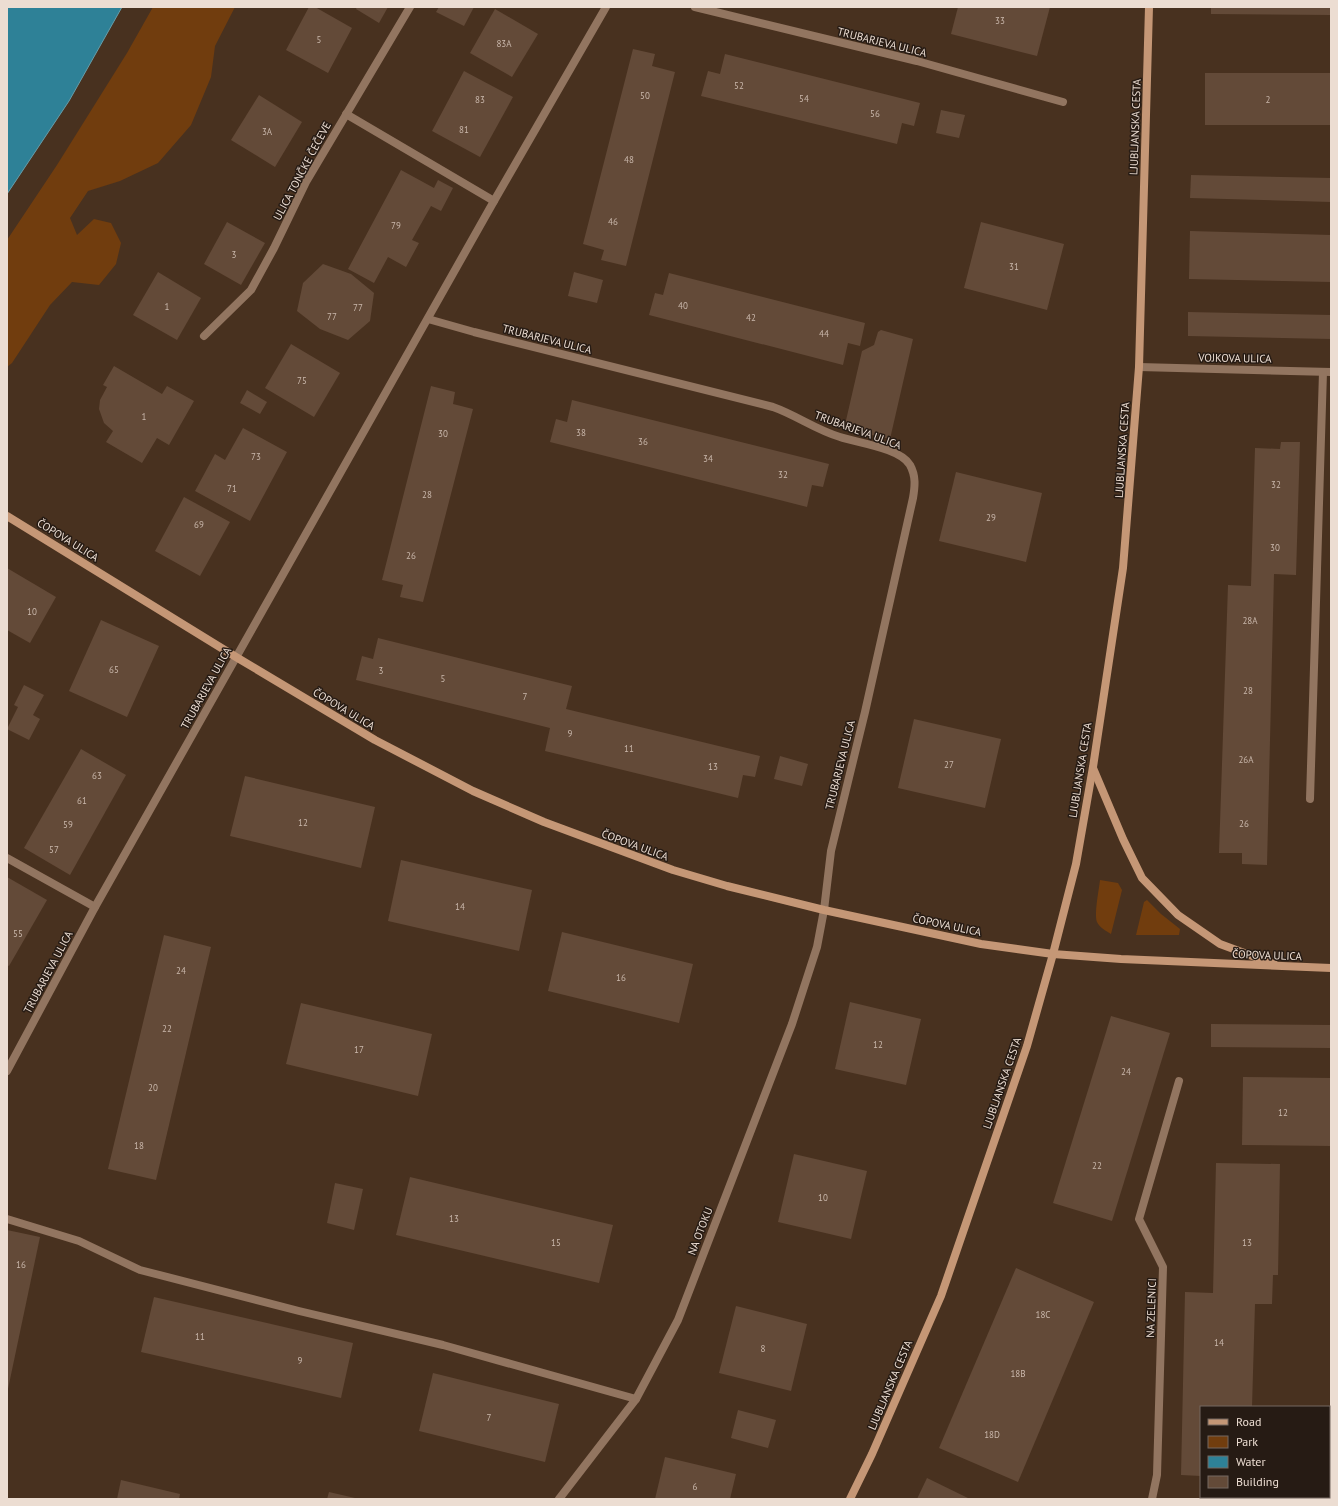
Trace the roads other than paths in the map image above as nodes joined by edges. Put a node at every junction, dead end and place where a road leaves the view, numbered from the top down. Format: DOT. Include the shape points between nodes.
graph roads {
  1 [pos="410,7"];
  2 [pos="606,7"];
  3 [pos="695,7"];
  4 [pos="1149,7"];
  5 [pos="1063,102"];
  6 [pos="346,114"];
  7 [pos="494,201"];
  8 [pos="428,319"];
  9 [pos="204,336"];
  10 [pos="1139,367"];
  11 [pos="1327,372"];
  12 [pos="7,516"];
  13 [pos="236,657"];
  14 [pos="1093,767"];
  15 [pos="1310,800"];
  16 [pos="7,858"];
  17 [pos="95,907"];
  18 [pos="824,910"];
  19 [pos="817,947"];
  20 [pos="1052,954"];
  21 [pos="1282,967"];
  22 [pos="1331,968"];
  23 [pos="7,1071"];
  24 [pos="1179,1081"];
  25 [pos="7,1219"];
  26 [pos="636,1399"];
  27 [pos="558,1499"];
  28 [pos="850,1499"];
  29 [pos="1152,1499"];
  1 -- 6 [label="street, ULICA TONČKE ČEČEVE"];
  2 -- 7 [label="street, TRUBARJEVA ULICA"];
  3 -- 5 [label="street, TRUBARJEVA ULICA" via="917,61"];
  4 -- 10 [label="street, LJUBLJANSKA CESTA"];
  6 -- 7 [label="street"];
  6 -- 9 [label="street, ULICA TONČKE ČEČEVE" via="306,182 250,290"];
  7 -- 8 [label="street, TRUBARJEVA ULICA"];
  8 -- 13 [label="street, TRUBARJEVA ULICA"];
  8 -- 18 [label="street, TRUBARJEVA ULICA" via="772,407 823,431 900,456 910,465 916,480 913,498 831,852"];
  10 -- 11 [label="street, VOJKOVA ULICA"];
  10 -- 14 [label="street, LJUBLJANSKA CESTA" via="1123,568"];
  11 -- 15 [label="street"];
  12 -- 13 [label="street, ČOPOVA ULICA"];
  13 -- 17 [label="street, TRUBARJEVA ULICA"];
  13 -- 18 [label="street, ČOPOVA ULICA" via="375,740 473,791 544,822 673,870"];
  14 -- 20 [label="street, LJUBLJANSKA CESTA" via="1076,864"];
  14 -- 21 [label="street" via="1142,878 1178,915 1220,944"];
  16 -- 17 [label="street"];
  17 -- 23 [label="street, TRUBARJEVA ULICA"];
  18 -- 19 [label="street, TRUBARJEVA ULICA"];
  18 -- 20 [label="street, ČOPOVA ULICA" via="981,944"];
  19 -- 26 [label="street, NA OTOKU" via="792,1024 678,1320"];
  20 -- 21 [label="street, ČOPOVA ULICA"];
  20 -- 28 [label="street, LJUBLJANSKA CESTA" via="1027,1046 941,1296"];
  21 -- 22 [label="street, ČOPOVA ULICA"];
  24 -- 29 [label="street, NA ZELENICI" via="1139,1219 1163,1267 1157,1475"];
  25 -- 26 [label="street" via="79,1240 140,1270 299,1311 443,1344"];
  26 -- 27 [label="street, NA OTOKU"];
}
